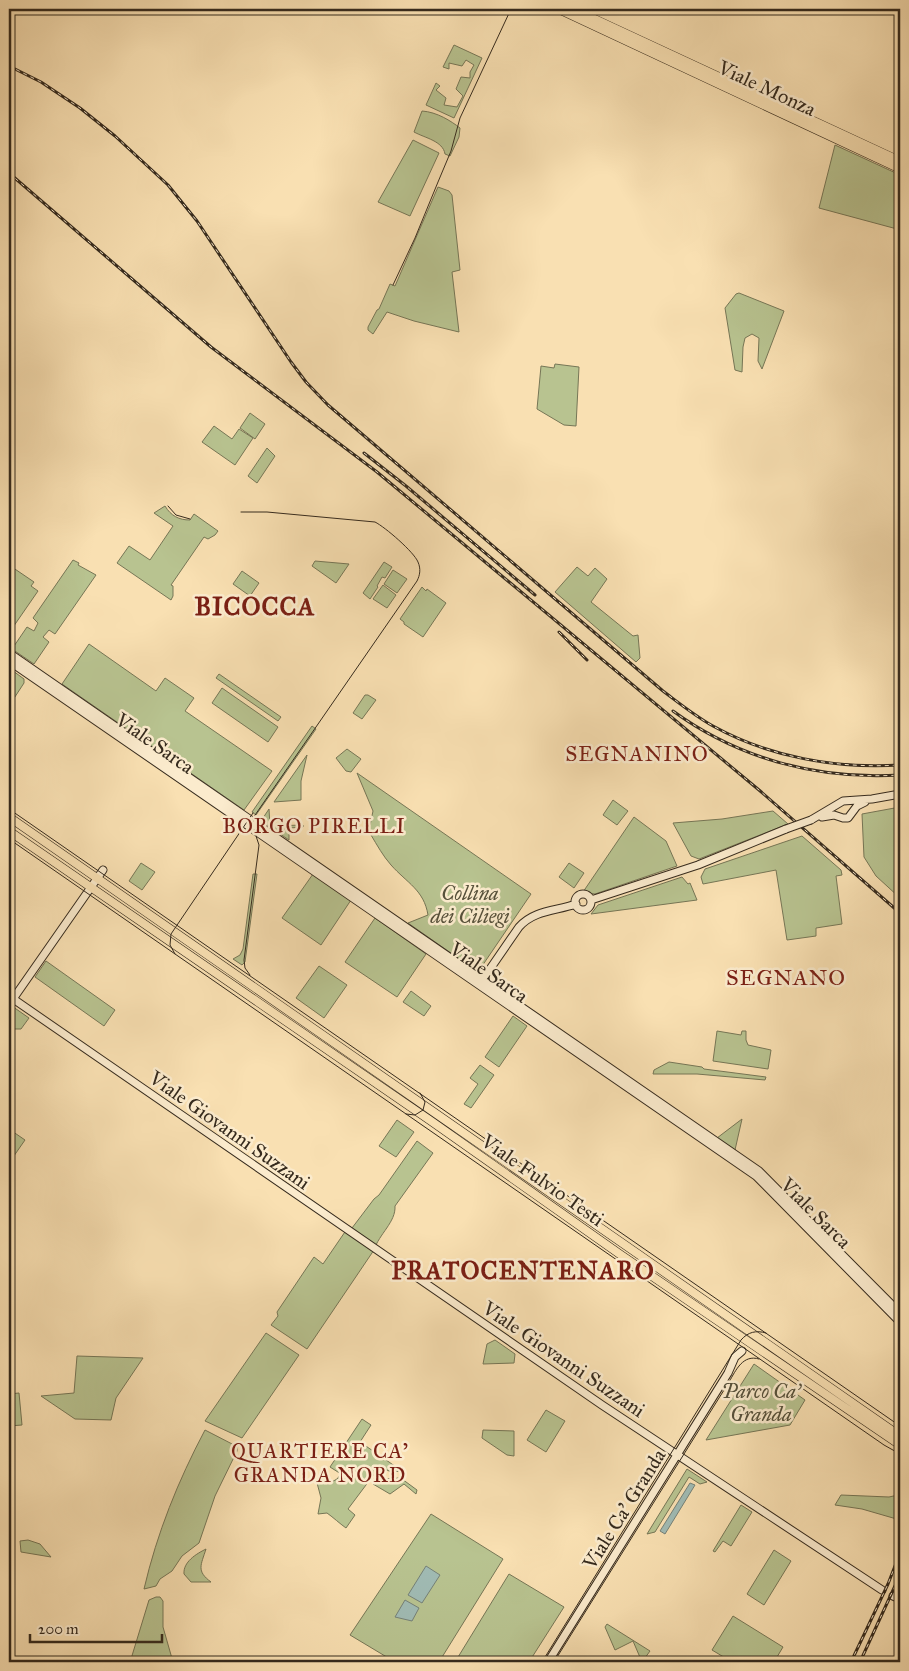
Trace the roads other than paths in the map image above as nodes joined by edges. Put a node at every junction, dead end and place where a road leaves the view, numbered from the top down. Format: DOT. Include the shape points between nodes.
graph roads {
  1 [pos="558,9"];
  2 [pos="573,9"];
  3 [pos="596,23"];
  4 [pos="834,133"];
  5 [pos="900,161"];
  6 [pos="900,169"];
  7 [pos="9,653"];
  8 [pos="9,661"];
  9 [pos="900,794"];
  10 [pos="872,799"];
  11 [pos="848,802"];
  12 [pos="838,804"];
  13 [pos="853,812"];
  14 [pos="838,815"];
  15 [pos="9,817"];
  16 [pos="812,819"];
  17 [pos="9,832"];
  18 [pos="104,870"];
  19 [pos="97,879"];
  20 [pos="91,888"];
  21 [pos="590,900"];
  22 [pos="576,904"];
  23 [pos="176,934"];
  24 [pos="168,940"];
  25 [pos="481,982"];
  26 [pos="11,997"];
  27 [pos="436,1113"];
  28 [pos="430,1121"];
  29 [pos="900,1313"];
  30 [pos="900,1322"];
  31 [pos="753,1334"];
  32 [pos="748,1342"];
  33 [pos="900,1436"];
  34 [pos="900,1445"];
  35 [pos="677,1454"];
  36 [pos="882,1590"];
  37 [pos="548,1662"];
  1 -- 3 [label="main road, Viale Monza"];
  2 -- 3 [label="main road, Viale Monza"];
  3 -- 4 [label="main road, Viale Monza"];
  4 -- 5 [label="main road, Viale Monza"];
  4 -- 6 [label="main road, Viale Monza"];
  7 -- 25 [label="street, Viale Sarca"];
  8 -- 25 [label="street, Viale Sarca"];
  9 -- 10 [label="street"];
  10 -- 11 [label="street"];
  10 -- 13 [label="street"];
  11 -- 12 [label="street"];
  11 -- 13 [label="street" via="853,806"];
  12 -- 14 [label="street"];
  12 -- 16 [label="street"];
  13 -- 14 [label="street" via="846,818"];
  14 -- 16 [label="street"];
  15 -- 19 [label="main road, Viale Fulvio Testi"];
  16 -- 21 [label="street, bridge" via="689,868"];
  17 -- 20 [label="main road, Viale Fulvio Testi"];
  18 -- 19 [label="street"];
  19 -- 20 [label="street"];
  19 -- 23 [label="main road, Viale Fulvio Testi"];
  20 -- 24 [label="main road, Viale Fulvio Testi"];
  20 -- 26 [label="street"];
  21 -- 22 [label="street" via="582,895"];
  21 -- 22 [label="street" via="590,906 584,910"];
  22 -- 25 [label="street" via="536,914 526,920"];
  23 -- 24 [label="main road"];
  23 -- 27 [label="main road, Viale Fulvio Testi"];
  24 -- 28 [label="main road, Viale Fulvio Testi"];
  25 -- 29 [label="street, Viale Sarca" via="760,1172"];
  25 -- 30 [label="street, Viale Sarca" via="756,1176"];
  26 -- 35 [label="street, Viale Giovanni Suzzani"];
  27 -- 28 [label="main road"];
  27 -- 31 [label="main road, Viale Fulvio Testi"];
  28 -- 32 [label="main road, Viale Fulvio Testi"];
  31 -- 32 [label="main road, Viale Ca' Granda"];
  31 -- 33 [label="main road, Viale Fulvio Testi"];
  32 -- 34 [label="main road, Viale Fulvio Testi"];
  32 -- 35 [label="street, Viale Ca' Granda" via="734,1359"];
  35 -- 36 [label="street, Viale Giovanni Suzzani"];
  35 -- 37 [label="street, Viale Ca' Granda"];
}
